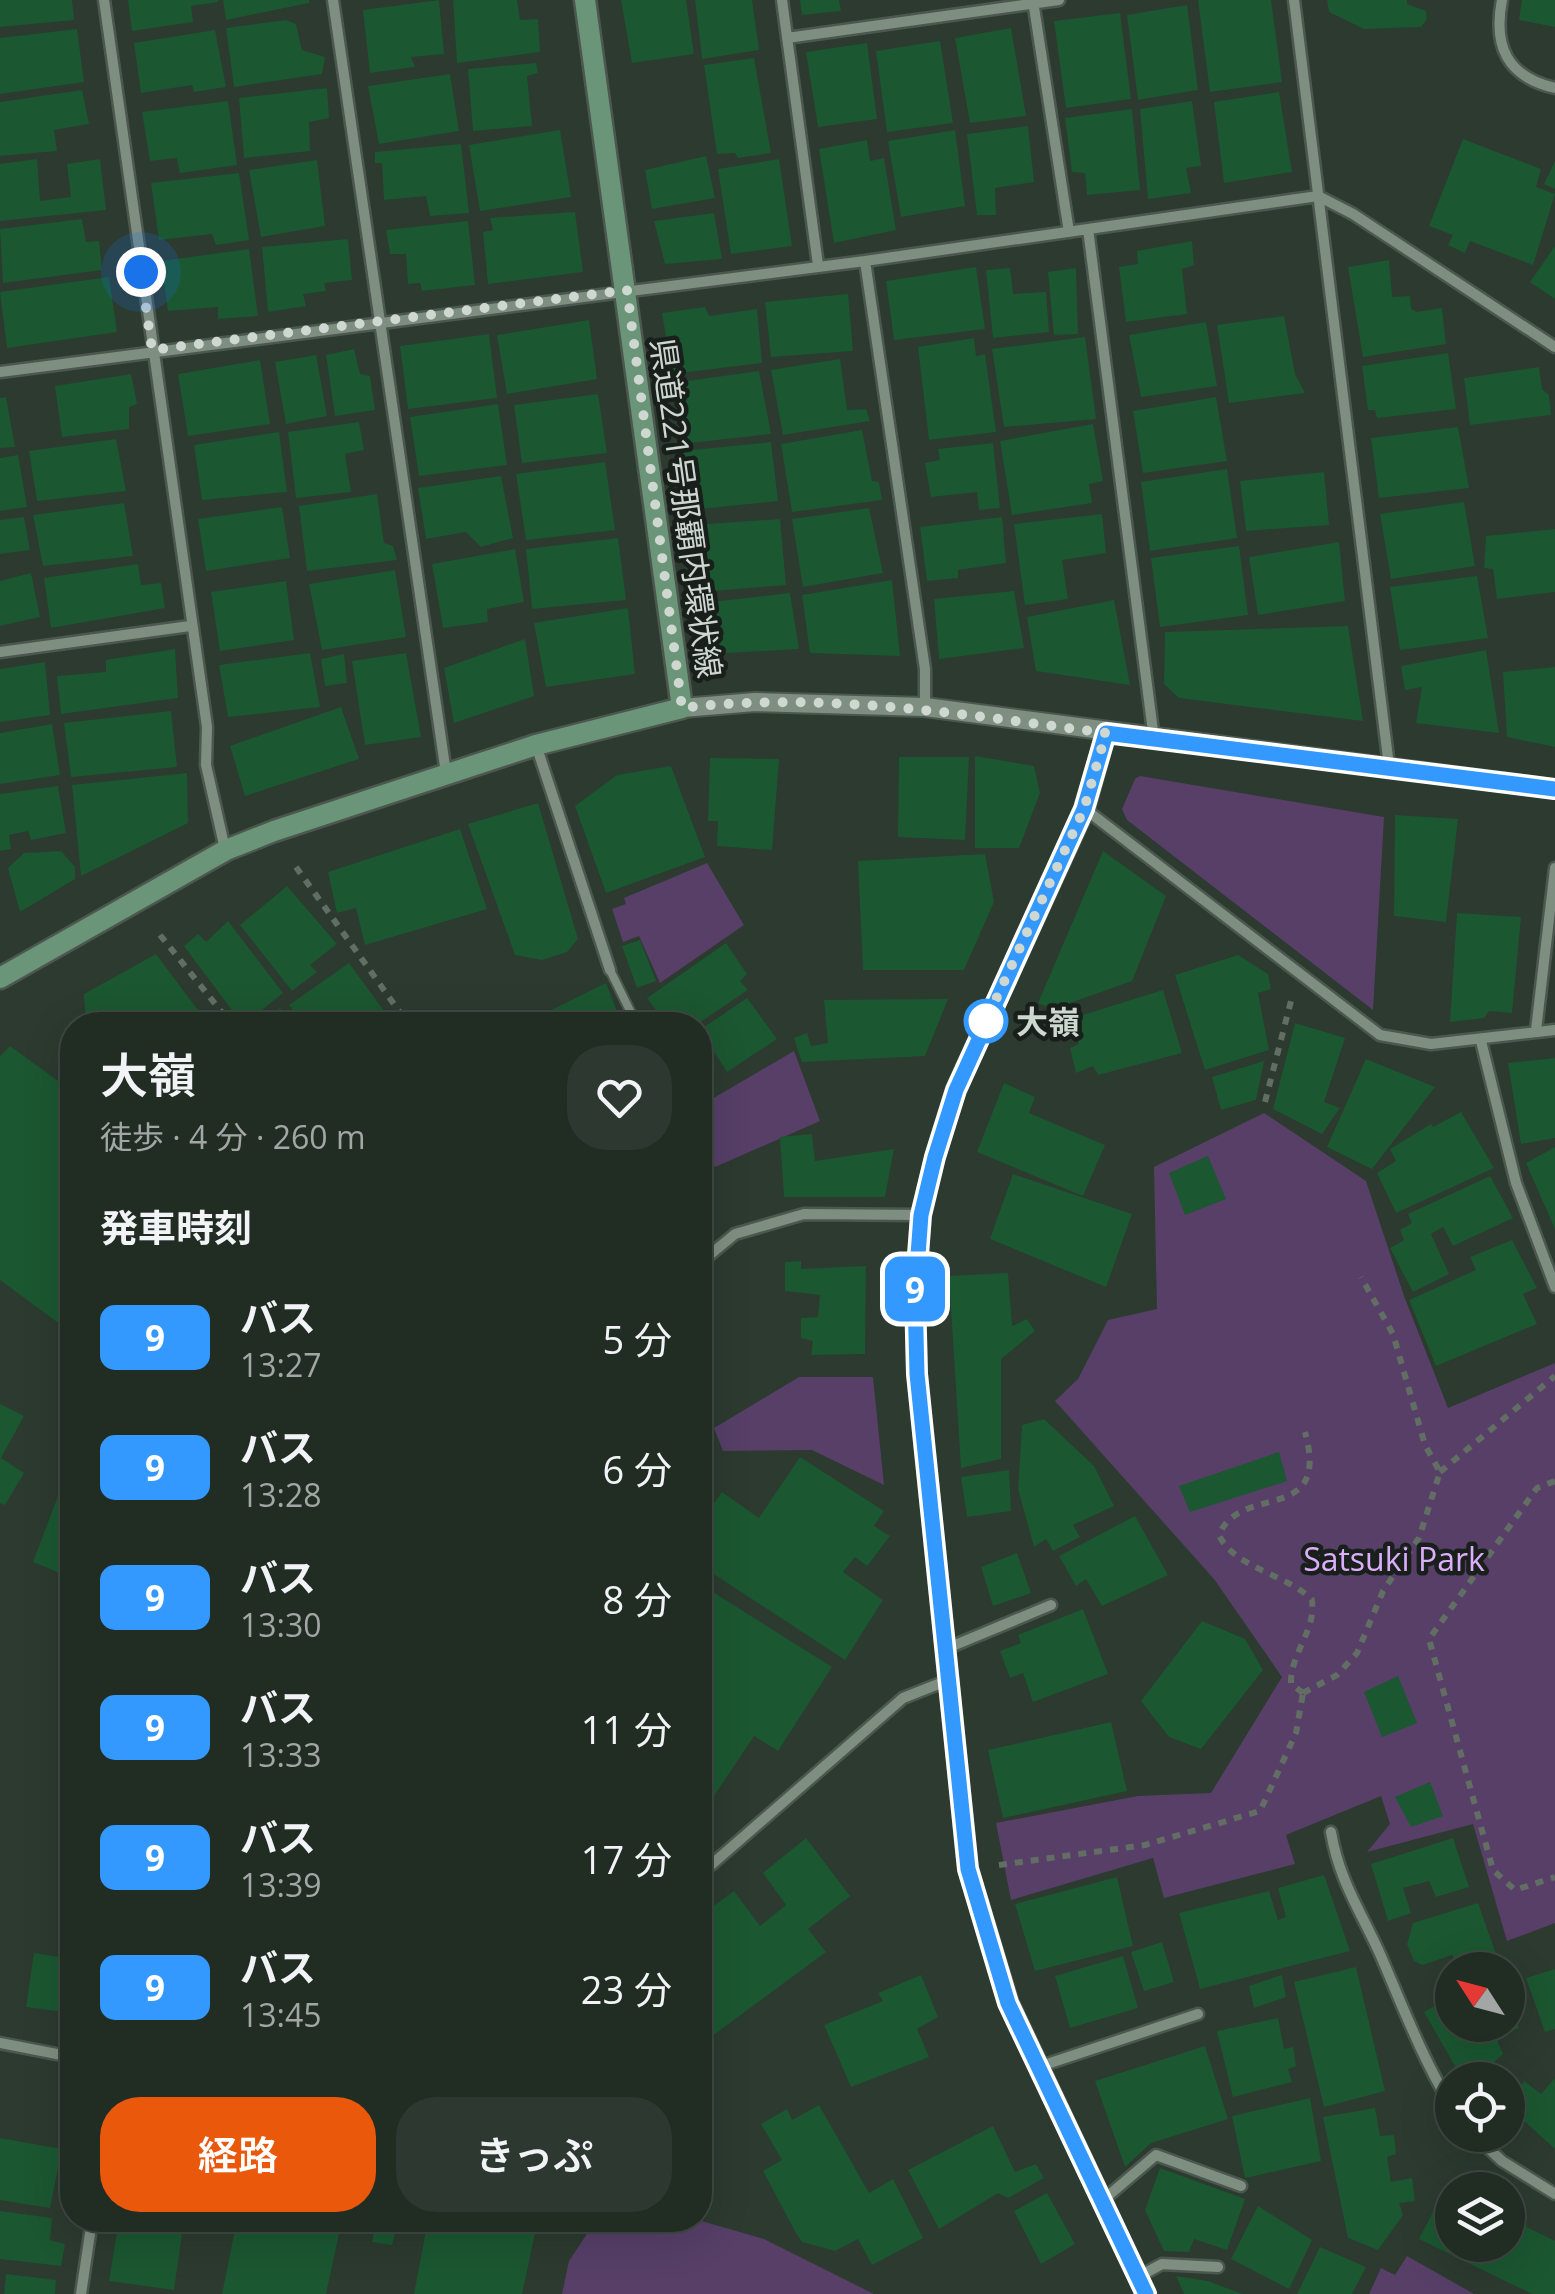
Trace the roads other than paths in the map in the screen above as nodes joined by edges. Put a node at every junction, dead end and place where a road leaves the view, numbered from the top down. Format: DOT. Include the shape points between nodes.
graph roads {
  1 [pos="104,0"];
  2 [pos="333,0"];
  3 [pos="585,0"];
  4 [pos="782,0"];
  5 [pos="1059,0"];
  6 [pos="1294,0"];
  7 [pos="1502,0"];
  8 [pos="1033,2"];
  9 [pos="787,38"];
  10 [pos="1555,88"];
  11 [pos="1318,196"];
  12 [pos="1088,229"];
  13 [pos="1069,232"];
  14 [pos="866,261"];
  15 [pos="818,265"];
  16 [pos="627,290"];
  17 [pos="380,320"];
  18 [pos="1555,347"];
  19 [pos="152,350"];
  20 [pos="0,372"];
  21 [pos="190,626"];
  22 [pos="0,652"];
  23 [pos="925,707"];
  24 [pos="682,708"];
  25 [pos="1106,733"];
  26 [pos="1154,738"];
  27 [pos="536,745"];
  28 [pos="1389,766"];
  29 [pos="446,773"];
  30 [pos="1555,789"];
  31 [pos="1084,809"];
  32 [pos="226,850"];
  33 [pos="1555,868"];
  34 [pos="610,970"];
  35 [pos="0,978"];
  36 [pos="630,1012"];
  37 [pos="1536,1030"];
  38 [pos="1555,1030"];
  39 [pos="1481,1041"];
  40 [pos="921,1215"];
  41 [pos="712,1253"];
  42 [pos="1555,1287"];
  43 [pos="1051,1604"];
  44 [pos="943,1650"];
  45 [pos="946,1681"];
  46 [pos="1331,1832"];
  47 [pos="712,1864"];
  48 [pos="1198,2014"];
  49 [pos="0,2043"];
  50 [pos="60,2055"];
  51 [pos="1038,2068"];
  52 [pos="1435,2078"];
  53 [pos="1493,2152"];
  54 [pos="1241,2186"];
  55 [pos="1555,2194"];
  56 [pos="1102,2201"];
  57 [pos="90,2232"];
  58 [pos="1218,2267"];
  59 [pos="1142,2286"];
  60 [pos="81,2294"];
  1 -- 19 [label="street"];
  2 -- 17 [label="street"];
  3 -- 16 [label="main road, 県道221号那覇内環状線"];
  4 -- 9 [label="street"];
  5 -- 8 [label="street"];
  6 -- 11 [label="street"];
  7 -- 10 [label="street" via="1499,42 1509,65"];
  8 -- 9 [label="street"];
  8 -- 13 [label="street"];
  9 -- 15 [label="street"];
  11 -- 12 [label="street"];
  11 -- 18 [label="street"];
  11 -- 28 [label="street"];
  12 -- 13 [label="street"];
  12 -- 26 [label="street"];
  13 -- 14 [label="street"];
  14 -- 15 [label="street"];
  14 -- 23 [label="street"];
  15 -- 16 [label="street"];
  16 -- 17 [label="street"];
  16 -- 24 [label="main road, 県道221号那覇内環状線"];
  17 -- 19 [label="street"];
  17 -- 29 [label="street"];
  19 -- 20 [label="street"];
  19 -- 21 [label="street"];
  21 -- 22 [label="street"];
  21 -- 32 [label="street" via="207,727 206,765"];
  23 -- 24 [label="street" via="754,702"];
  23 -- 25 [label="street"];
  24 -- 27 [label="main road, 県道221号那覇内環状線"];
  25 -- 26 [label="street"];
  25 -- 31 [label="street"];
  26 -- 28 [label="street"];
  27 -- 29 [label="main road, 県道221号那覇内環状線"];
  27 -- 34 [label="street"];
  28 -- 30 [label="street"];
  29 -- 32 [label="main road, 県道221号那覇内環状線"];
  31 -- 39 [label="street" via="1380,1035 1431,1044"];
  31 -- 40 [label="street" via="956,1090"];
  32 -- 35 [label="main road, 県道221号那覇内環状線"];
  33 -- 37 [label="street"];
  34 -- 36 [label="lane"];
  37 -- 38 [label="street"];
  37 -- 39 [label="street"];
  39 -- 42 [label="street" via="1516,1184"];
  40 -- 41 [label="street" via="804,1214 735,1234"];
  40 -- 44 [label="street" via="917,1374"];
  43 -- 44 [label="street"];
  44 -- 45 [label="street"];
  45 -- 47 [label="street" via="902,1698"];
  45 -- 51 [label="street" via="968,1869 1008,2003"];
  46 -- 52 [label="street" via="1338,1871"];
  48 -- 51 [label="street"];
  49 -- 50 [label="street"];
  51 -- 56 [label="street"];
  53 -- 55 [label="street"];
  54 -- 56 [label="street" via="1156,2156"];
  56 -- 59 [label="street"];
  57 -- 60 [label="street"];
  58 -- 59 [label="street" via="1162,2264"];
}
